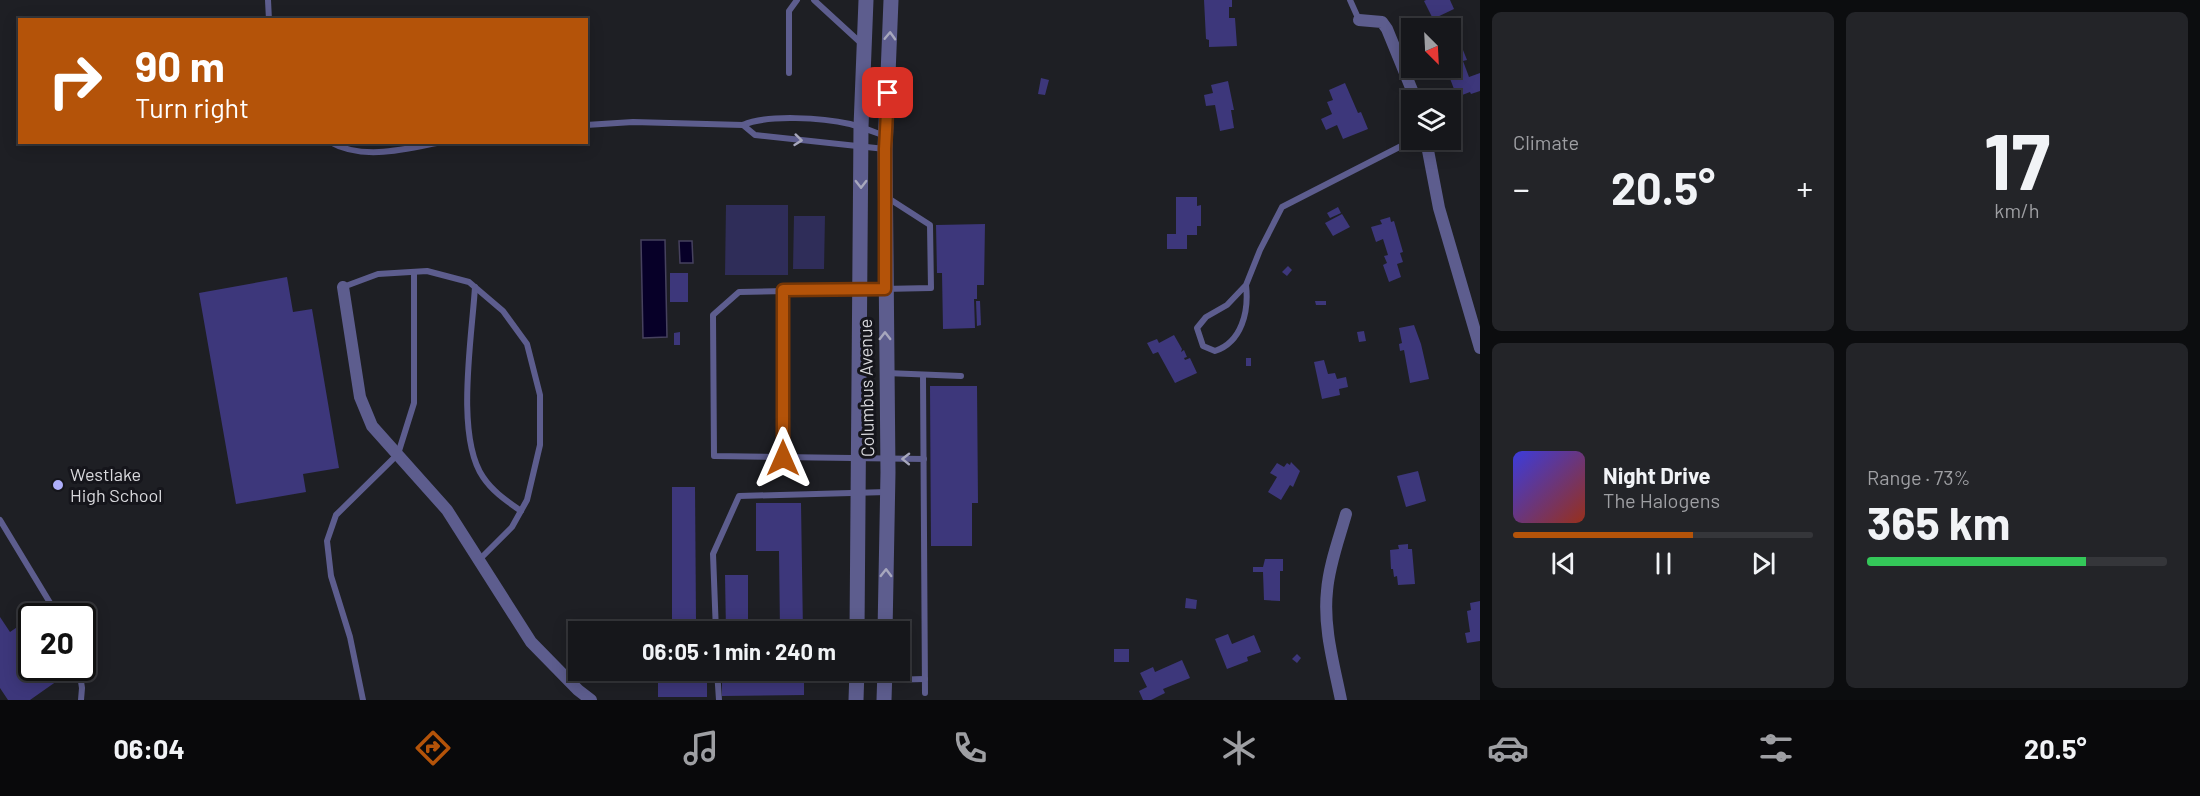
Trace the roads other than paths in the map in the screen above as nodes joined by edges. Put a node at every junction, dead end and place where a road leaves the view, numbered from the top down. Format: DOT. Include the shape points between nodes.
graph roads {
  1 [pos="268,0"];
  2 [pos="797,0"];
  3 [pos="814,0"];
  4 [pos="1350,0"];
  5 [pos="866,2"];
  6 [pos="891,3"];
  7 [pos="269,18"];
  8 [pos="1359,20"];
  9 [pos="864,46"];
  10 [pos="789,73"];
  11 [pos="1412,90"];
  12 [pos="588,125"];
  13 [pos="743,125"];
  14 [pos="861,127"];
  15 [pos="886,143"];
  16 [pos="334,144"];
  17 [pos="431,144"];
  18 [pos="861,146"];
  19 [pos="1401,146"];
  20 [pos="1428,150"];
  21 [pos="885,196"];
  22 [pos="414,272"];
  23 [pos="1246,285"];
  24 [pos="343,287"];
  25 [pos="475,287"];
  26 [pos="861,289"];
  27 [pos="885,289"];
  28 [pos="783,290"];
  29 [pos="1480,348"];
  30 [pos="886,373"];
  31 [pos="923,375"];
  32 [pos="961,376"];
  33 [pos="398,454"];
  34 [pos="858,457"];
  35 [pos="783,458"];
  36 [pos="887,458"];
  37 [pos="924,459"];
  38 [pos="887,492"];
  39 [pos="859,493"];
  40 [pos="521,511"];
  41 [pos="1346,514"];
  42 [pos="0,520"];
  43 [pos="480,559"];
  44 [pos="50,603"];
  45 [pos="716,621"];
  46 [pos="857,621"];
  47 [pos="885,621"];
  48 [pos="910,678"];
  49 [pos="925,679"];
  50 [pos="81,681"];
  51 [pos="717,681"];
  52 [pos="857,681"];
  53 [pos="884,681"];
  54 [pos="925,693"];
  55 [pos="81,700"];
  56 [pos="363,700"];
  57 [pos="591,700"];
  58 [pos="718,700"];
  59 [pos="856,700"];
  60 [pos="884,700"];
  61 [pos="1341,700"];
  1 -- 7 [label="lane"];
  2 -- 10 [label="lane" via="789,11"];
  3 -- 9 [label="lane"];
  4 -- 8 [label="lane"];
  5 -- 6 [label="street"];
  5 -- 9 [label="street, Columbus Avenue"];
  15 -- 6 [label="street, Columbus Avenue, one-way"];
  8 -- 11 [label="street" via="1382,22 1387,28"];
  9 -- 14 [label="street, Columbus Avenue"];
  12 -- 13 [label="lane"];
  13 -- 14 [label="lane" via="755,120 790,118"];
  13 -- 18 [label="lane, one-way" via="754,135"];
  14 -- 15 [label="lane"];
  14 -- 18 [label="street, Columbus Avenue"];
  15 -- 18 [label="lane"];
  15 -- 21 [label="street, Columbus Avenue"];
  16 -- 17 [label="lane" via="358,153"];
  18 -- 26 [label="street, Columbus Avenue, one-way"];
  19 -- 23 [label="lane" via="1282,207"];
  20 -- 29 [label="street" via="1439,208"];
  21 -- 27 [label="street, Columbus Avenue"];
  21 -- 27 [label="lane" via="930,225 932,288"];
  22 -- 24 [label="lane" via="378,274"];
  22 -- 25 [label="lane" via="427,271"];
  22 -- 33 [label="lane" via="414,403"];
  23 -- 23 [label="lane" via="1197,328 1203,346 1215,351 1227,347 1234,338 1248,304"];
  24 -- 33 [label="street" via="360,397 372,426"];
  25 -- 40 [label="lane" via="467,425 471,452 496,493"];
  25 -- 40 [label="lane" via="503,311 526,344 540,395 540,445"];
  26 -- 27 [label="lane"];
  26 -- 28 [label="lane"];
  26 -- 34 [label="street, Columbus Avenue"];
  30 -- 27 [label="street, Columbus Avenue, one-way"];
  28 -- 35 [label="lane"];
  28 -- 35 [label="lane" via="739,292 713,315 714,456"];
  30 -- 31 [label="lane"];
  30 -- 36 [label="street, Columbus Avenue"];
  31 -- 32 [label="lane"];
  31 -- 37 [label="lane"];
  33 -- 43 [label="street" via="447,510"];
  33 -- 56 [label="lane" via="336,515 327,542 331,576 350,636"];
  34 -- 35 [label="lane"];
  34 -- 36 [label="lane"];
  34 -- 39 [label="street, Columbus Avenue"];
  37 -- 36 [label="lane, one-way"];
  36 -- 38 [label="street, Columbus Avenue"];
  37 -- 49 [label="lane"];
  38 -- 39 [label="lane"];
  47 -- 38 [label="street, Columbus Avenue, one-way"];
  39 -- 45 [label="lane" via="739,496 713,554"];
  39 -- 46 [label="street, Columbus Avenue"];
  40 -- 43 [label="lane" via="512,527"];
  41 -- 61 [label="street" via="1327,588 1326,608"];
  42 -- 44 [label="lane"];
  43 -- 57 [label="street" via="531,642"];
  48 -- 49 [label="lane"];
  49 -- 54 [label="lane"];
  50 -- 55 [label="lane"];
  51 -- 58 [label="lane"];
  52 -- 59 [label="street"];
  53 -- 60 [label="street"];
}
